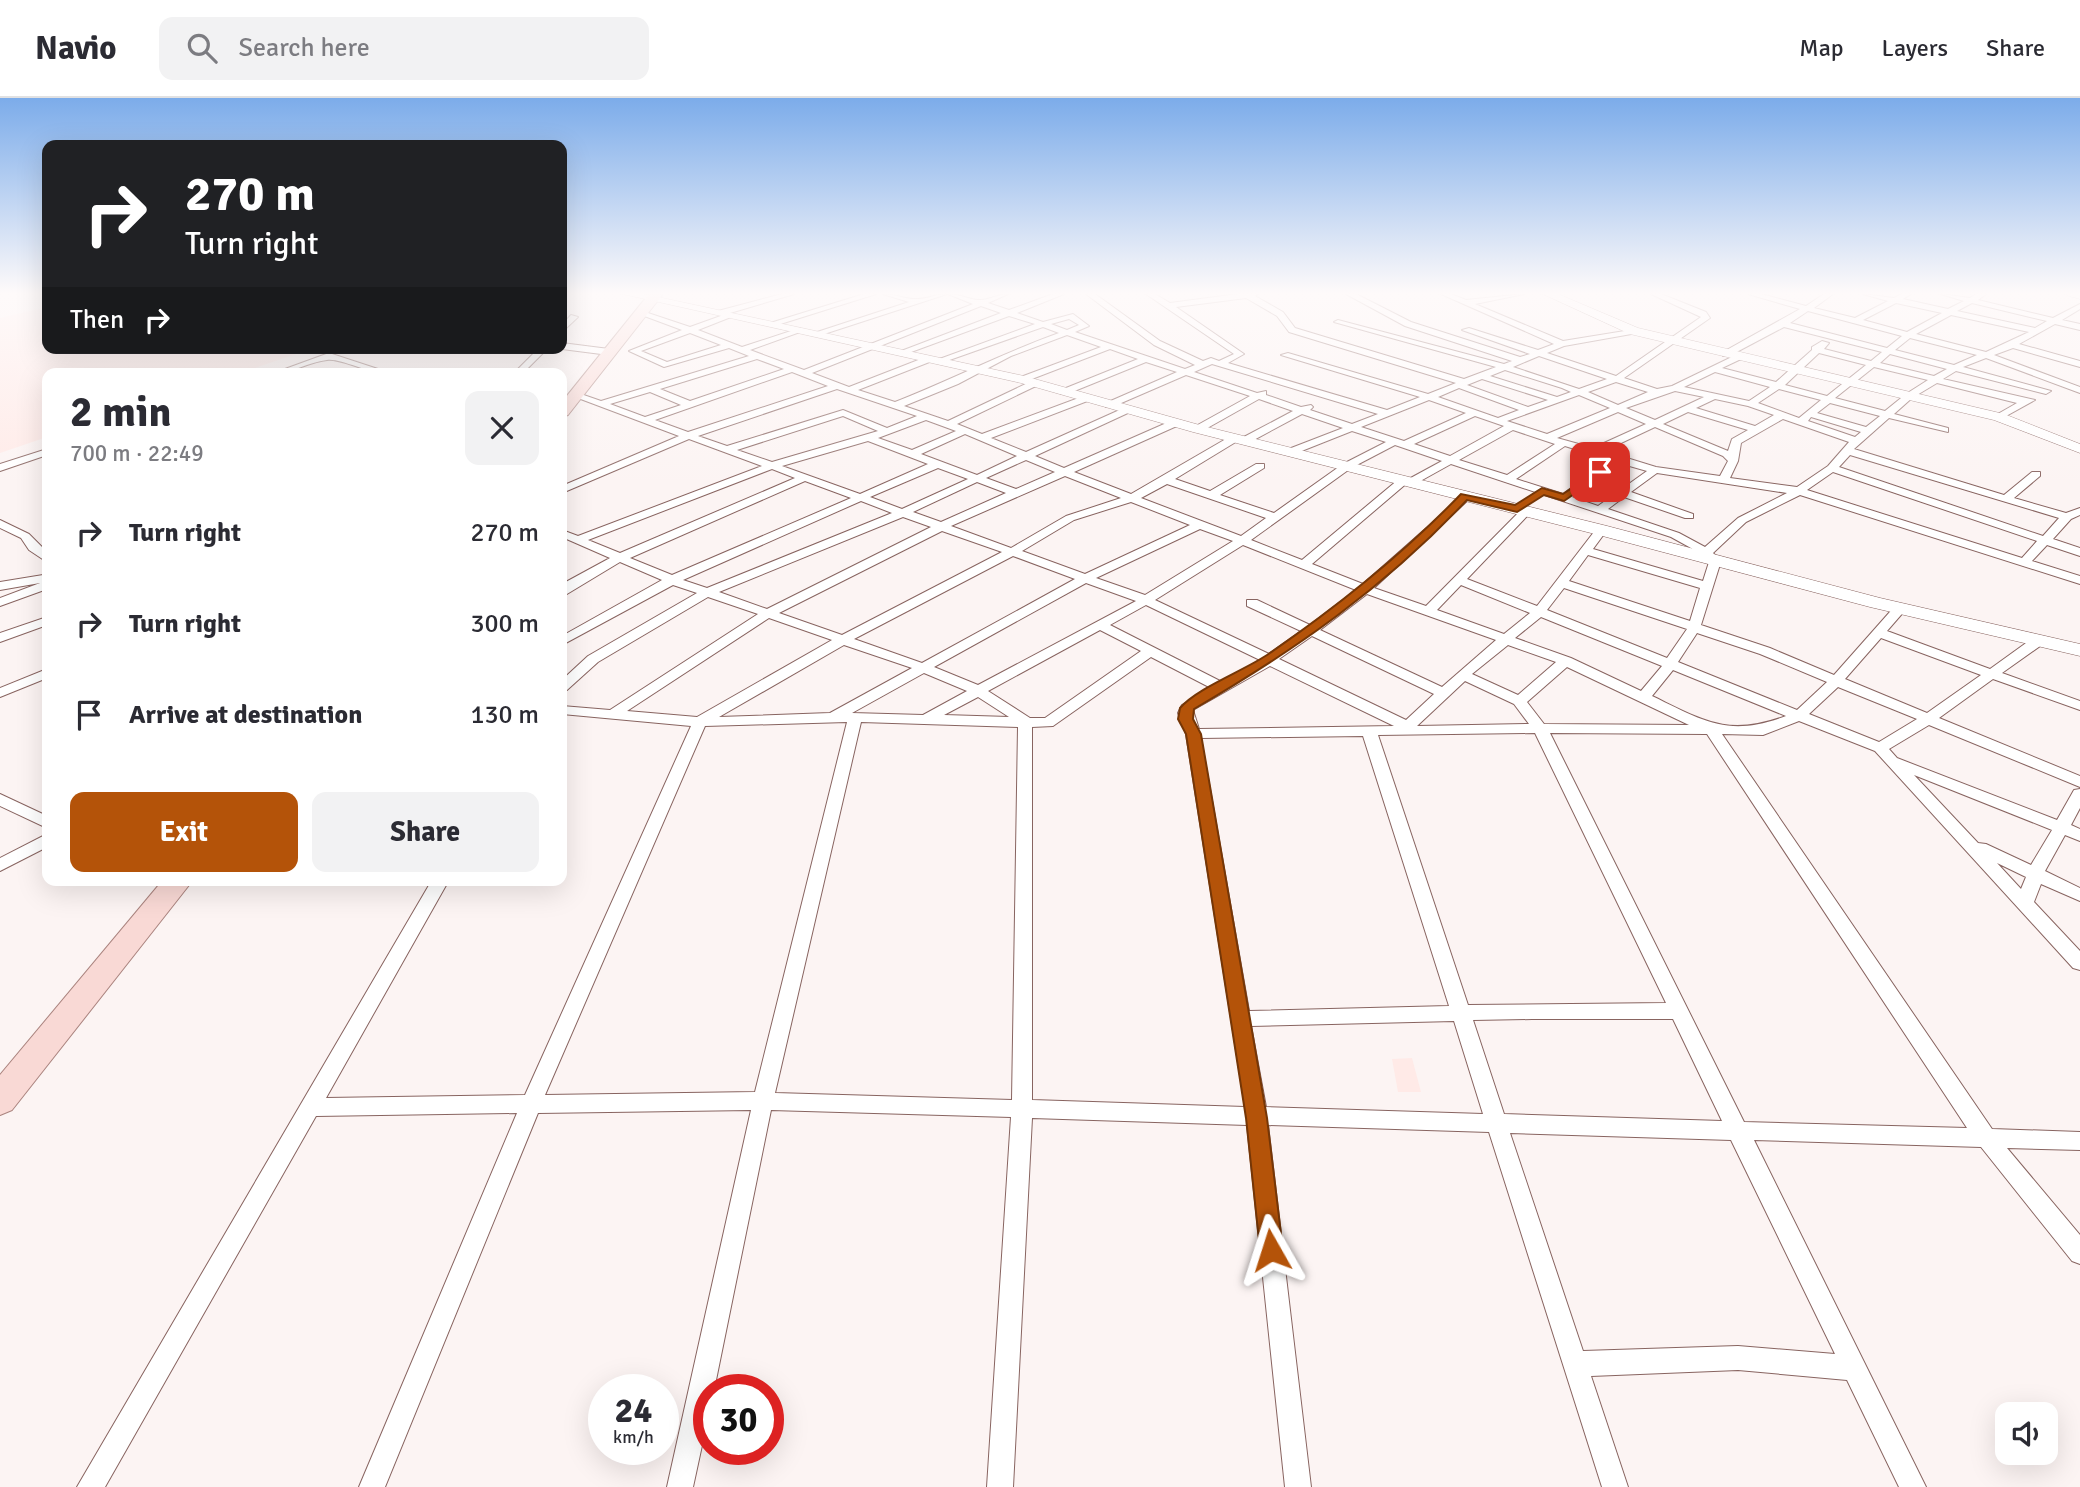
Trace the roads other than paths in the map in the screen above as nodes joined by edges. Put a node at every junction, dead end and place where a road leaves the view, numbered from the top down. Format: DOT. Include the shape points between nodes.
graph roads {
  1 [pos="319,359"];
  2 [pos="342,359"];
  3 [pos="604,359"];
  4 [pos="650,359"];
  5 [pos="686,359"];
  6 [pos="748,359"];
  7 [pos="765,359"];
  8 [pos="843,359"];
  9 [pos="927,359"];
  10 [pos="937,359"];
  11 [pos="997,359"];
  12 [pos="1081,359"];
  13 [pos="1146,359"];
  14 [pos="1150,359"];
  15 [pos="1190,359"];
  16 [pos="1230,359"];
  17 [pos="1298,359"];
  18 [pos="1383,359"];
  19 [pos="1475,359"];
  20 [pos="1515,359"];
  21 [pos="1522,359"];
  22 [pos="1557,359"];
  23 [pos="1645,359"];
  24 [pos="1727,359"];
  25 [pos="1749,359"];
  26 [pos="1807,359"];
  27 [pos="1854,359"];
  28 [pos="1876,359"];
  29 [pos="1920,359"];
  30 [pos="1976,359"];
  31 [pos="1996,359"];
  32 [pos="2059,359"];
  33 [pos="933,360"];
  34 [pos="1519,360"];
  35 [pos="1221,363"];
  36 [pos="1871,363"];
  37 [pos="1201,364"];
  38 [pos="2080,365"];
  39 [pos="1502,366"];
  40 [pos="1956,367"];
  41 [pos="292,368"];
  42 [pos="367,368"];
  43 [pos="792,369"];
  44 [pos="974,369"];
  45 [pos="1715,369"];
  46 [pos="1797,370"];
  47 [pos="1184,371"];
  48 [pos="805,373"];
  49 [pos="1479,375"];
  50 [pos="1618,378"];
  51 [pos="2080,378"];
  52 [pos="1937,379"];
  53 [pos="1028,382"];
  54 [pos="1281,382"];
  55 [pos="1460,383"];
  56 [pos="1852,383"];
  57 [pos="2064,384"];
  58 [pos="1779,385"];
  59 [pos="837,386"];
  60 [pos="1675,388"];
  61 [pos="651,389"];
  62 [pos="849,390"];
  63 [pos="2080,390"];
  64 [pos="2046,391"];
  65 [pos="1065,392"];
  66 [pos="1581,392"];
  67 [pos="1657,392"];
  68 [pos="575,395"];
  69 [pos="1258,396"];
  70 [pos="1328,396"];
  71 [pos="1714,396"];
  72 [pos="1909,396"];
  73 [pos="1429,397"];
  74 [pos="1087,398"];
  75 [pos="1830,399"];
  76 [pos="1558,400"];
  77 [pos="2024,402"];
  78 [pos="602,404"];
  79 [pos="1751,404"];
  80 [pos="567,405"];
  81 [pos="690,405"];
  82 [pos="897,405"];
  83 [pos="1109,405"];
  84 [pos="1618,408"];
  85 [pos="1688,409"];
  86 [pos="1127,410"];
  87 [pos="1303,410"];
  88 [pos="1528,410"];
  89 [pos="1475,413"];
  90 [pos="1389,414"];
  91 [pos="1810,414"];
  92 [pos="1782,415"];
  93 [pos="1889,415"];
  94 [pos="927,416"];
  95 [pos="1998,417"];
  96 [pos="646,420"];
  97 [pos="1497,421"];
  98 [pos="1801,421"];
  99 [pos="1175,423"];
  100 [pos="949,424"];
  101 [pos="1656,424"];
  102 [pos="1512,426"];
  103 [pos="1356,427"];
  104 [pos="1198,429"];
  105 [pos="1755,429"];
  106 [pos="1944,430"];
  107 [pos="887,431"];
  108 [pos="964,431"];
  109 [pos="1869,431"];
  110 [pos="690,435"];
  111 [pos="983,437"];
  112 [pos="869,438"];
  113 [pos="1547,438"];
  114 [pos="1240,439"];
  115 [pos="1400,443"];
  116 [pos="1563,443"];
  117 [pos="1853,446"];
  118 [pos="729,449"];
  119 [pos="2080,449"];
  120 [pos="1290,452"];
  121 [pos="1594,452"];
  122 [pos="42,454"];
  123 [pos="912,454"];
  124 [pos="1025,455"];
  125 [pos="1732,458"];
  126 [pos="1617,459"];
  127 [pos="1448,460"];
  128 [pos="937,464"];
  129 [pos="774,465"];
  130 [pos="1260,466"];
  131 [pos="1347,466"];
  132 [pos="0,468"];
  133 [pos="1832,468"];
  134 [pos="1655,470"];
  135 [pos="1067,473"];
  136 [pos="2036,474"];
  137 [pos="806,477"];
  138 [pos="975,477"];
  139 [pos="1166,480"];
  140 [pos="1507,480"];
  141 [pos="1724,480"];
  142 [pos="1407,482"];
  143 [pos="567,488"];
  144 [pos="1542,491"];
  145 [pos="1799,491"];
  146 [pos="1623,493"];
  147 [pos="1018,494"];
  148 [pos="1212,495"];
  149 [pos="861,496"];
  150 [pos="1465,496"];
  151 [pos="1864,496"];
  152 [pos="1132,498"];
  153 [pos="1564,498"];
  154 [pos="2007,498"];
  155 [pos="1522,510"];
  156 [pos="1599,510"];
  157 [pos="2080,511"];
  158 [pos="904,512"];
  159 [pos="1689,516"];
  160 [pos="2067,517"];
  161 [pos="1277,518"];
  162 [pos="0,523"];
  163 [pos="1200,524"];
  164 [pos="942,526"];
  165 [pos="1601,530"];
  166 [pos="18,534"];
  167 [pos="567,535"];
  168 [pos="0,540"];
  169 [pos="577,540"];
  170 [pos="2045,540"];
  171 [pos="1242,541"];
  172 [pos="1586,551"];
  173 [pos="2080,551"];
  174 [pos="1012,552"];
  175 [pos="42,554"];
  176 [pos="1711,557"];
  177 [pos="619,558"];
  178 [pos="2024,562"];
  179 [pos="1304,565"];
  180 [pos="1086,578"];
  181 [pos="42,580"];
  182 [pos="672,580"];
  183 [pos="1461,580"];
  184 [pos="2080,580"];
  185 [pos="1562,583"];
  186 [pos="0,586"];
  187 [pos="1707,586"];
  188 [pos="42,587"];
  189 [pos="567,587"];
  190 [pos="1366,589"];
  191 [pos="706,593"];
  192 [pos="1146,600"];
  193 [pos="0,602"];
  194 [pos="1252,603"];
  195 [pos="1901,608"];
  196 [pos="1430,610"];
  197 [pos="1539,612"];
  198 [pos="767,614"];
  199 [pos="42,623"];
  200 [pos="1102,626"];
  201 [pos="1694,628"];
  202 [pos="1310,630"];
  203 [pos="1879,633"];
  204 [pos="0,638"];
  205 [pos="567,638"];
  206 [pos="844,639"];
  207 [pos="1506,639"];
  208 [pos="2038,641"];
  209 [pos="2080,650"];
  210 [pos="1150,651"];
  211 [pos="1270,659"];
  212 [pos="1566,661"];
  213 [pos="1671,663"];
  214 [pos="921,667"];
  215 [pos="1989,673"];
  216 [pos="42,675"];
  217 [pos="1463,675"];
  218 [pos="1838,680"];
  219 [pos="567,682"];
  220 [pos="1222,688"];
  221 [pos="977,690"];
  222 [pos="0,693"];
  223 [pos="1443,693"];
  224 [pos="1643,698"];
  225 [pos="1519,701"];
  226 [pos="2080,706"];
  227 [pos="567,710"];
  228 [pos="613,714"];
  229 [pos="1799,716"];
  230 [pos="855,717"];
  231 [pos="830,719"];
  232 [pos="927,719"];
  233 [pos="1928,719"];
  234 [pos="1025,721"];
  235 [pos="700,722"];
  236 [pos="1410,728"];
  237 [pos="1541,728"];
  238 [pos="1712,730"];
  239 [pos="1369,731"];
  240 [pos="1193,734"];
  241 [pos="1885,754"];
  242 [pos="2080,782"];
  243 [pos="2080,794"];
  244 [pos="0,799"];
  245 [pos="42,820"];
  246 [pos="2061,827"];
  247 [pos="2080,835"];
  248 [pos="42,843"];
  249 [pos="1971,844"];
  250 [pos="0,865"];
  251 [pos="2035,875"];
  252 [pos="174,886"];
  253 [pos="438,886"];
  254 [pos="2080,895"];
  255 [pos="2025,903"];
  256 [pos="2080,963"];
  257 [pos="1679,1011"];
  258 [pos="1461,1015"];
  259 [pos="1240,1019"];
  260 [pos="0,1100"];
  261 [pos="762,1101"];
  262 [pos="531,1102"];
  263 [pos="310,1107"];
  264 [pos="1022,1111"];
  265 [pos="1257,1118"];
  266 [pos="1497,1123"];
  267 [pos="1738,1131"];
  268 [pos="1985,1137"];
  269 [pos="2080,1141"];
  270 [pos="2080,1253"];
  271 [pos="1575,1364"];
  272 [pos="1855,1368"];
  273 [pos="90,1487"];
  274 [pos="372,1487"];
  275 [pos="680,1487"];
  276 [pos="1000,1487"];
  277 [pos="1298,1487"];
  278 [pos="1615,1487"];
  279 [pos="1913,1487"];
  1 -- 41 [label="street"];
  2 -- 42 [label="street"];
  3 -- 68 [label="main road"];
  4 -- 5 [label="street" via="667,365"];
  6 -- 61 [label="street"];
  7 -- 43 [label="street"];
  8 -- 48 [label="street"];
  9 -- 33 [label="street"];
  10 -- 33 [label="street"];
  11 -- 44 [label="street"];
  12 -- 53 [label="street"];
  13 -- 65 [label="street"];
  14 -- 47 [label="street"];
  15 -- 37 [label="street"];
  16 -- 35 [label="street"];
  17 -- 73 [label="street"];
  18 -- 55 [label="street"];
  19 -- 39 [label="street"];
  20 -- 34 [label="street"];
  21 -- 34 [label="street"];
  22 -- 50 [label="street"];
  23 -- 50 [label="street"];
  24 -- 45 [label="street"];
  25 -- 46 [label="street"];
  26 -- 46 [label="street"];
  27 -- 36 [label="street"];
  28 -- 36 [label="street"];
  29 -- 40 [label="street"];
  30 -- 40 [label="street"];
  31 -- 57 [label="street"];
  32 -- 38 [label="street"];
  33 -- 44 [label="street"];
  33 -- 62 [label="street"];
  34 -- 39 [label="street"];
  35 -- 37 [label="street"];
  35 -- 54 [label="street"];
  36 -- 52 [label="street"];
  36 -- 56 [label="street"];
  37 -- 47 [label="street"];
  39 -- 49 [label="street"];
  39 -- 66 [label="street"];
  40 -- 52 [label="street"];
  40 -- 64 [label="street"];
  43 -- 48 [label="street"];
  43 -- 81 [label="street"];
  44 -- 53 [label="street"];
  44 -- 82 [label="street"];
  45 -- 58 [label="street"];
  45 -- 60 [label="street"];
  46 -- 56 [label="street"];
  46 -- 58 [label="street"];
  47 -- 69 [label="street"];
  47 -- 83 [label="street"];
  48 -- 59 [label="street"];
  49 -- 55 [label="street"];
  49 -- 76 [label="street"];
  50 -- 66 [label="street"];
  50 -- 67 [label="street"];
  51 -- 57 [label="street"];
  52 -- 72 [label="street"];
  52 -- 77 [label="street"];
  53 -- 65 [label="street"];
  53 -- 100 [label="street"];
  54 -- 69 [label="street"];
  54 -- 70 [label="street"];
  55 -- 73 [label="street"];
  55 -- 88 [label="street"];
  56 -- 72 [label="street"];
  56 -- 75 [label="street"];
  57 -- 63 [label="street"];
  57 -- 64 [label="street"];
  58 -- 75 [label="street"];
  58 -- 79 [label="street"];
  59 -- 62 [label="street"];
  59 -- 110 [label="street"];
  60 -- 67 [label="street"];
  60 -- 71 [label="street"];
  61 -- 78 [label="street"];
  61 -- 81 [label="street"];
  62 -- 82 [label="street"];
  64 -- 77 [label="street"];
  65 -- 74 [label="street"];
  66 -- 76 [label="street"];
  66 -- 84 [label="street"];
  67 -- 84 [label="street"];
  68 -- 78 [label="street"];
  68 -- 80 [label="main road"];
  69 -- 87 [label="street"];
  69 -- 104 [label="street"];
  70 -- 87 [label="street"];
  70 -- 90 [label="street"];
  71 -- 79 [label="street"];
  71 -- 85 [label="street"];
  72 -- 93 [label="street"];
  72 -- 95 [label="street"];
  73 -- 89 [label="street"];
  73 -- 90 [label="street"];
  74 -- 83 [label="street"];
  74 -- 111 [label="street"];
  75 -- 91 [label="street"];
  75 -- 93 [label="street"];
  76 -- 88 [label="street"];
  77 -- 95 [label="street"];
  78 -- 96 [label="street"];
  79 -- 92 [label="street"];
  81 -- 96 [label="street"];
  82 -- 94 [label="street"];
  83 -- 86 [label="street"];
  84 -- 101 [label="street"];
  84 -- 113 [label="street"];
  85 -- 101 [label="street"];
  85 -- 105 [label="street"];
  86 -- 99 [label="street"];
  86 -- 124 [label="street"];
  87 -- 103 [label="street"];
  87 -- 114 [label="street"];
  88 -- 97 [label="street"];
  89 -- 97 [label="street"];
  89 -- 115 [label="street"];
  90 -- 103 [label="street"];
  91 -- 98 [label="street"];
  91 -- 109 [label="street"];
  92 -- 98 [label="street"];
  92 -- 105 [label="street"];
  93 -- 106 [label="street"];
  93 -- 109 [label="street"];
  94 -- 100 [label="street"];
  94 -- 107 [label="street"];
  95 -- 119 [label="street"];
  96 -- 110 [label="street"];
  97 -- 102 [label="street"];
  98 -- 117 [label="street"];
  99 -- 104 [label="street"];
  99 -- 135 [label="street"];
  100 -- 108 [label="street"];
  101 -- 121 [label="street"];
  101 -- 125 [label="street"];
  102 -- 113 [label="street"];
  102 -- 127 [label="street"];
  103 -- 115 [label="street"];
  103 -- 120 [label="street"];
  104 -- 114 [label="street"];
  105 -- 125 [label="street" via="1736,441"];
  107 -- 112 [label="street"];
  107 -- 118 [label="street" via="843,413"];
  108 -- 111 [label="street"];
  108 -- 123 [label="street"];
  109 -- 117 [label="street"];
  110 -- 118 [label="street"];
  110 -- 143 [label="street"];
  111 -- 124 [label="street"];
  112 -- 123 [label="street"];
  112 -- 129 [label="street"];
  113 -- 116 [label="street"];
  114 -- 120 [label="street"];
  114 -- 139 [label="street"];
  115 -- 127 [label="street"];
  115 -- 131 [label="street"];
  116 -- 121 [label="street"];
  116 -- 140 [label="street"];
  117 -- 133 [label="street"];
  117 -- 154 [label="street"];
  118 -- 129 [label="street"];
  120 -- 131 [label="street"];
  121 -- 126 [label="street"];
  122 -- 132 [label="street"];
  123 -- 128 [label="street"];
  124 -- 135 [label="street"];
  124 -- 138 [label="street"];
  125 -- 141 [label="street"];
  126 -- 134 [label="street"];
  126 -- 153 [label="street"];
  127 -- 140 [label="street"];
  127 -- 142 [label="street"];
  128 -- 138 [label="street"];
  128 -- 149 [label="street"];
  129 -- 137 [label="street"];
  129 -- 169 [label="street"];
  130 -- 148 [label="street"];
  131 -- 142 [label="street"];
  131 -- 161 [label="street"];
  133 -- 145 [label="street"];
  133 -- 151 [label="street"];
  134 -- 141 [label="street"];
  134 -- 146 [label="street"];
  135 -- 147 [label="street"];
  135 -- 152 [label="street"];
  136 -- 154 [label="street"];
  137 -- 149 [label="street"];
  137 -- 177 [label="street"];
  138 -- 147 [label="street"];
  138 -- 158 [label="street"];
  139 -- 148 [label="street"];
  139 -- 152 [label="street"];
  140 -- 144 [label="street"];
  141 -- 145 [label="street"];
  142 -- 150 [label="street"];
  142 -- 179 [label="street"];
  144 -- 153 [label="street"];
  144 -- 155 [label="street"];
  145 -- 151 [label="street"];
  145 -- 176 [label="street" via="1742,520"];
  146 -- 156 [label="street"];
  146 -- 159 [label="street"];
  147 -- 164 [label="street"];
  148 -- 161 [label="street"];
  149 -- 158 [label="street"];
  149 -- 182 [label="street"];
  150 -- 155 [label="street"];
  150 -- 190 [label="street"];
  151 -- 170 [label="street"];
  151 -- 178 [label="street"];
  152 -- 163 [label="street"];
  152 -- 174 [label="street" via="1070,518"];
  153 -- 156 [label="street"];
  154 -- 160 [label="street"];
  155 -- 165 [label="street"];
  155 -- 183 [label="street"];
  156 -- 176 [label="street" via="1675,536"];
  157 -- 160 [label="street"];
  158 -- 164 [label="street"];
  158 -- 191 [label="street"];
  160 -- 170 [label="street"];
  161 -- 171 [label="street"];
  162 -- 166 [label="street"];
  163 -- 171 [label="street"];
  163 -- 180 [label="street"];
  164 -- 174 [label="street"];
  164 -- 198 [label="street"];
  165 -- 172 [label="street"];
  165 -- 176 [label="street"];
  166 -- 168 [label="street"];
  166 -- 175 [label="street"];
  167 -- 169 [label="street"];
  169 -- 177 [label="street"];
  170 -- 173 [label="street"];
  170 -- 178 [label="street"];
  171 -- 179 [label="street"];
  171 -- 192 [label="street"];
  172 -- 185 [label="street"];
  172 -- 187 [label="street"];
  174 -- 180 [label="street"];
  174 -- 206 [label="street"];
  176 -- 187 [label="street"];
  176 -- 195 [label="street"];
  177 -- 182 [label="street"];
  177 -- 189 [label="street"];
  178 -- 184 [label="street"];
  179 -- 190 [label="street"];
  180 -- 192 [label="street"];
  180 -- 214 [label="street"];
  181 -- 186 [label="street"];
  182 -- 191 [label="street"];
  182 -- 205 [label="street"];
  183 -- 196 [label="street"];
  183 -- 197 [label="street"];
  185 -- 197 [label="street"];
  185 -- 201 [label="street"];
  187 -- 201 [label="street"];
  188 -- 193 [label="street"];
  190 -- 196 [label="street"];
  190 -- 202 [label="street"];
  191 -- 198 [label="street"];
  191 -- 219 [label="street" via="593,659"];
  192 -- 200 [label="street"];
  192 -- 211 [label="street"];
  194 -- 202 [label="street"];
  195 -- 203 [label="street"];
  195 -- 208 [label="street"];
  196 -- 207 [label="street"];
  197 -- 207 [label="street"];
  197 -- 213 [label="street"];
  198 -- 206 [label="street"];
  198 -- 228 [label="street"];
  199 -- 204 [label="street"];
  200 -- 210 [label="street"];
  200 -- 221 [label="street"];
  201 -- 213 [label="street"];
  201 -- 218 [label="street"];
  202 -- 211 [label="street"];
  202 -- 223 [label="street"];
  203 -- 215 [label="street"];
  203 -- 218 [label="street"];
  206 -- 214 [label="street"];
  206 -- 235 [label="street"];
  207 -- 212 [label="street"];
  207 -- 217 [label="street"];
  208 -- 209 [label="street"];
  208 -- 215 [label="street"];
  210 -- 220 [label="street"];
  210 -- 234 [label="street" via="1048,723"];
  211 -- 220 [label="street"];
  211 -- 236 [label="street"];
  212 -- 224 [label="street"];
  212 -- 225 [label="street"];
  213 -- 224 [label="street"];
  213 -- 229 [label="street"];
  214 -- 221 [label="street"];
  214 -- 231 [label="street"];
  215 -- 226 [label="street"];
  215 -- 233 [label="street"];
  216 -- 222 [label="street"];
  217 -- 223 [label="street"];
  217 -- 225 [label="street"];
  218 -- 229 [label="street"];
  218 -- 233 [label="street"];
  220 -- 240 [label="street" via="1187,708"];
  221 -- 232 [label="street"];
  221 -- 234 [label="street"];
  223 -- 236 [label="street"];
  224 -- 238 [label="street"];
  225 -- 237 [label="street"];
  227 -- 228 [label="street"];
  228 -- 235 [label="street"];
  229 -- 238 [label="street" via="1763,730"];
  229 -- 241 [label="street"];
  230 -- 231 [label="street"];
  230 -- 232 [label="street"];
  230 -- 261 [label="street"];
  231 -- 235 [label="street"];
  232 -- 234 [label="street"];
  233 -- 241 [label="street"];
  233 -- 242 [label="street"];
  234 -- 264 [label="street"];
  235 -- 262 [label="street"];
  236 -- 237 [label="street"];
  236 -- 239 [label="street"];
  237 -- 238 [label="street"];
  237 -- 257 [label="street"];
  238 -- 268 [label="street"];
  239 -- 240 [label="street"];
  239 -- 258 [label="street"];
  240 -- 259 [label="street"];
  241 -- 246 [label="street"];
  241 -- 249 [label="street"];
  243 -- 246 [label="street"];
  244 -- 245 [label="street"];
  246 -- 247 [label="street"];
  246 -- 251 [label="street"];
  248 -- 250 [label="street"];
  249 -- 251 [label="street"];
  249 -- 255 [label="street"];
  251 -- 254 [label="street"];
  251 -- 255 [label="street"];
  252 -- 260 [label="main road"];
  253 -- 263 [label="street"];
  255 -- 256 [label="street"];
  257 -- 258 [label="street"];
  257 -- 267 [label="street"];
  258 -- 259 [label="street"];
  258 -- 266 [label="street"];
  259 -- 265 [label="street"];
  261 -- 262 [label="street"];
  261 -- 264 [label="street"];
  261 -- 275 [label="street"];
  262 -- 263 [label="street"];
  262 -- 274 [label="street"];
  263 -- 273 [label="street"];
  264 -- 265 [label="street"];
  264 -- 276 [label="street"];
  265 -- 266 [label="street"];
  265 -- 277 [label="street"];
  266 -- 267 [label="street"];
  266 -- 271 [label="street"];
  267 -- 268 [label="street"];
  267 -- 272 [label="street"];
  268 -- 269 [label="street"];
  268 -- 270 [label="street"];
  271 -- 272 [label="street" via="1738,1358"];
  271 -- 278 [label="street"];
  272 -- 279 [label="street"];
}
